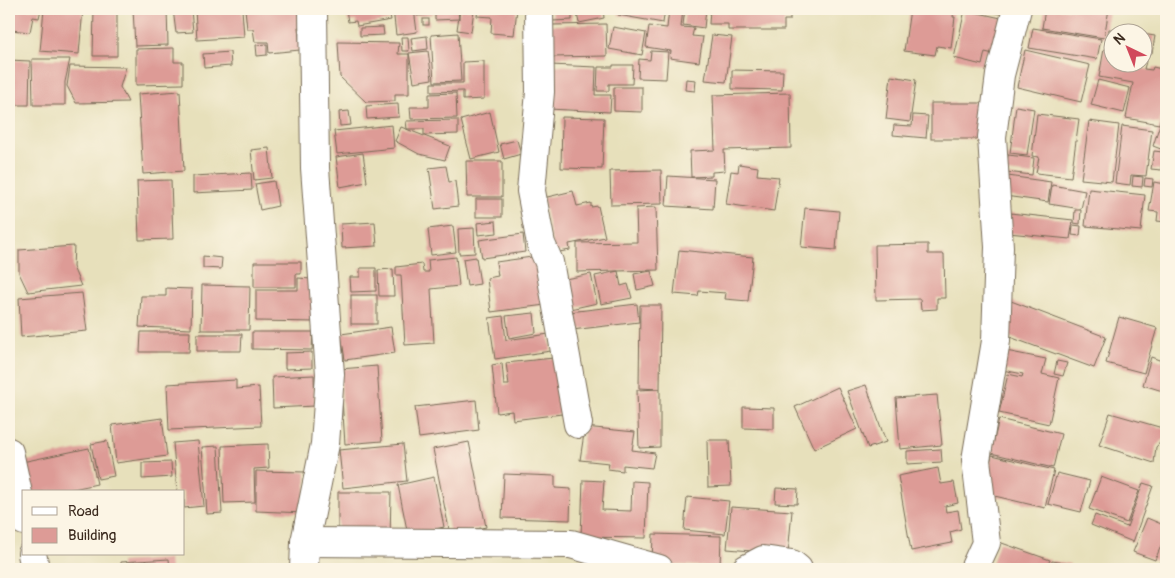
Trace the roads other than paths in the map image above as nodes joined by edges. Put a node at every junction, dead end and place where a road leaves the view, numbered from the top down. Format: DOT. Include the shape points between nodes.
graph roads {
  1 [pos="314,9"];
  2 [pos="539,9"];
  3 [pos="1017,9"];
  4 [pos="578,424"];
  5 [pos="9,452"];
  6 [pos="22,512"];
  7 [pos="305,542"];
  8 [pos="304,569"];
  9 [pos="659,569"];
  10 [pos="746,569"];
  11 [pos="798,569"];
  12 [pos="974,569"];
  1 -- 7 [label="street" via="315,168 330,374 326,444"];
  2 -- 4 [label="street" via="540,92 531,191 541,244 549,262"];
  3 -- 12 [label="street" via="1000,75 992,137 999,248 996,341 976,460 986,543"];
  5 -- 6 [label="street"];
  7 -- 8 [label="street"];
  7 -- 9 [label="street" via="571,544"];
  10 -- 11 [label="street" via="763,560 792,564"];
}
